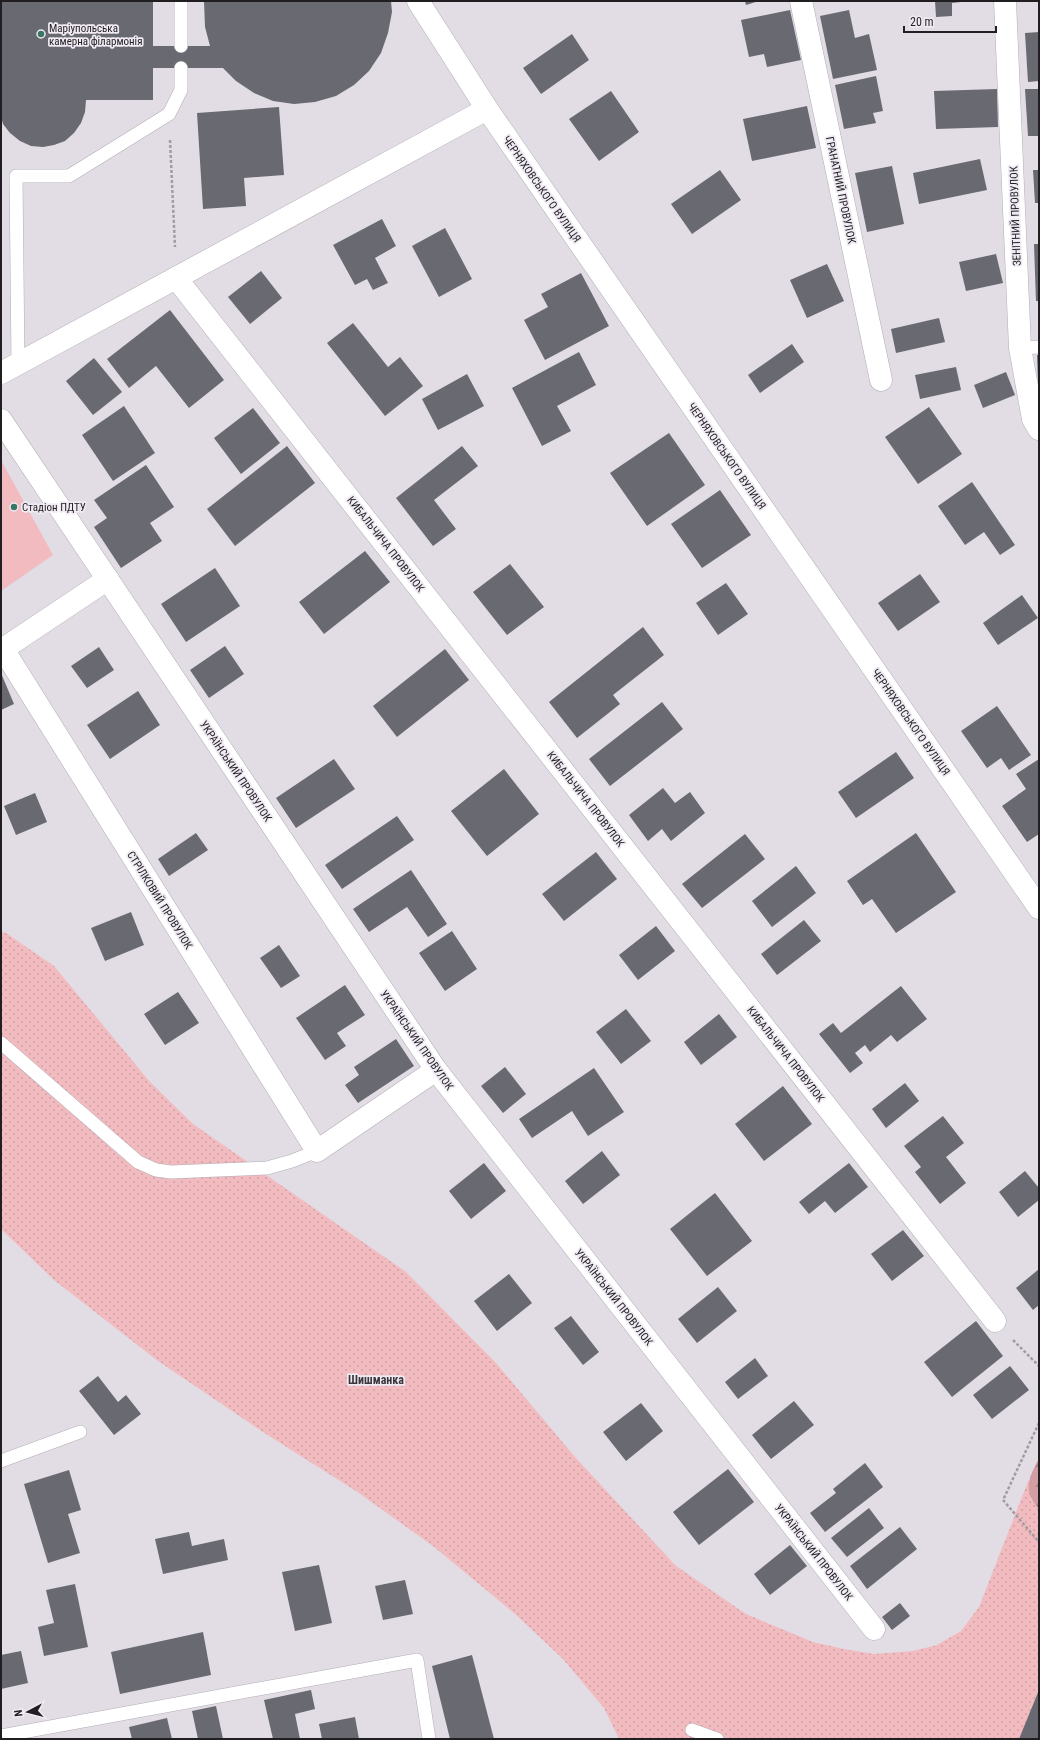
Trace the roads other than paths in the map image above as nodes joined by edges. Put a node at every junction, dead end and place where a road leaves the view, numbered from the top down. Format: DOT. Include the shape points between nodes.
graph roads {
  1 [pos="181,1"];
  2 [pos="418,1"];
  3 [pos="801,1"];
  4 [pos="1005,1"];
  5 [pos="181,46"];
  6 [pos="181,68"];
  7 [pos="487,109"];
  8 [pos="176,278"];
  9 [pos="1030,347"];
  10 [pos="9,368"];
  11 [pos="881,380"];
  12 [pos="1,420"];
  13 [pos="1039,429"];
  14 [pos="108,579"];
  15 [pos="1039,908"];
  16 [pos="1,1043"];
  17 [pos="436,1070"];
  18 [pos="317,1151"];
  19 [pos="995,1321"];
  20 [pos="80,1432"];
  21 [pos="1,1461"];
  22 [pos="874,1629"];
  23 [pos="692,1730"];
  24 [pos="1,1736"];
  25 [pos="429,1739"];
  26 [pos="717,1739"];
  1 -- 5 [label="lane"];
  2 -- 7 [label="street, ЧЕРНЯХОВСЬКОГО ВУЛИЦЯ"];
  3 -- 11 [label="street, ГРАНАТНИЙ ПРОВУЛОК"];
  4 -- 9 [label="street, ЗЕНІТНИЙ ПРОВУЛОК"];
  6 -- 10 [label="lane" via="181,90 168,114 69,176 16,176"];
  7 -- 8 [label="street"];
  7 -- 15 [label="street, ЧЕРНЯХОВСЬКОГО ВУЛИЦЯ"];
  8 -- 10 [label="street"];
  8 -- 19 [label="street, КИБАЛЬЧИЧА ПРОВУЛОК"];
  9 -- 13 [label="street, ЗЕНІТНИЙ ПРОВУЛОК" via="1033,420"];
  12 -- 14 [label="street, УКРАЇНСЬКИЙ ПРОВУЛОК"];
  14 -- 17 [label="street, УКРАЇНСЬКИЙ ПРОВУЛОК"];
  14 -- 18 [label="street, СТРІЛКОВИЙ ПРОВУЛОК" via="3,649"];
  16 -- 18 [label="lane" via="138,1162 156,1170 171,1172 267,1168"];
  17 -- 18 [label="street"];
  17 -- 22 [label="street, УКРАЇНСЬКИЙ ПРОВУЛОК"];
  20 -- 21 [label="lane"];
  23 -- 26 [label="lane"];
  24 -- 25 [label="lane" via="417,1660"];
}
